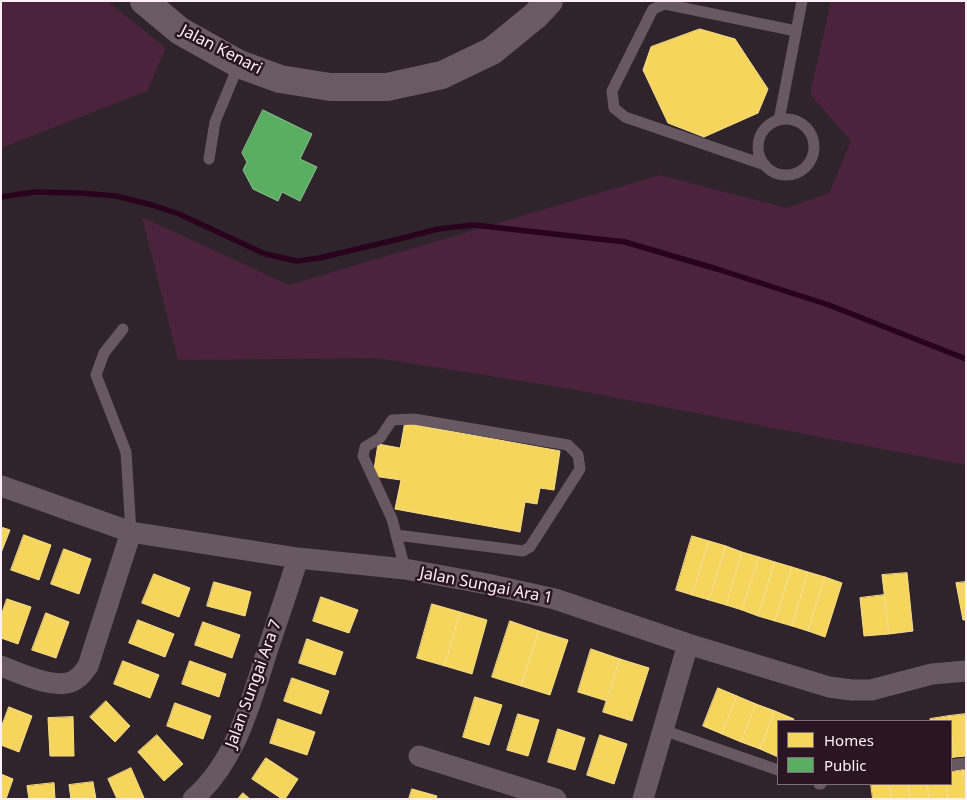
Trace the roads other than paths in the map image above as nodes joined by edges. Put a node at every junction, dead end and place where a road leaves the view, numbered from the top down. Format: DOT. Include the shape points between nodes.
graph roads {
  1 [pos="144,1"];
  2 [pos="549,1"];
  3 [pos="802,1"];
  4 [pos="796,31"];
  5 [pos="239,64"];
  6 [pos="780,120"];
  7 [pos="209,159"];
  8 [pos="765,165"];
  9 [pos="123,329"];
  10 [pos="1,486"];
  11 [pos="131,532"];
  12 [pos="396,535"];
  13 [pos="298,558"];
  14 [pos="405,569"];
  15 [pos="688,644"];
  16 [pos="1,666"];
  17 [pos="966,671"];
  18 [pos="663,730"];
  19 [pos="419,756"];
  20 [pos="966,763"];
  21 [pos="952,765"];
  22 [pos="777,770"];
  23 [pos="192,799"];
  24 [pos="556,799"];
  25 [pos="643,799"];
  1 -- 5 [label="street, Jalan Kenari" via="180,31"];
  2 -- 5 [label="street, Jalan Kenari" via="492,51 442,74 387,87 330,87 280,79"];
  3 -- 4 [label="lane"];
  4 -- 6 [label="lane"];
  4 -- 8 [label="lane" via="665,4 653,9 612,91 614,108 625,117"];
  5 -- 7 [label="lane" via="215,122"];
  6 -- 8 [label="lane" via="760,136 759,153"];
  6 -- 8 [label="lane" via="800,123 808,130 813,140 811,160 795,174 775,173"];
  9 -- 11 [label="lane" via="104,353 96,375 126,452"];
  10 -- 11 [label="street, Jalan Sungai Ara 1"];
  11 -- 13 [label="street, Jalan Sungai Ara 1"];
  11 -- 16 [label="street" via="84,672 70,682 51,683"];
  12 -- 12 [label="lane" via="363,456 365,447 380,438 392,420 414,419 568,445 578,455 580,468 577,474 530,547 523,551"];
  12 -- 14 [label="lane"];
  13 -- 14 [label="street, Jalan Sungai Ara 1"];
  13 -- 23 [label="street, Jalan Sungai Ara 7" via="245,720 228,756"];
  14 -- 15 [label="street, Jalan Sungai Ara 1" via="555,599"];
  15 -- 17 [label="street, Jalan Sungai Ara 1" via="852,690 871,690 932,674"];
  15 -- 18 [label="street"];
  18 -- 22 [label="lane"];
  18 -- 25 [label="street"];
  19 -- 24 [label="street"];
  20 -- 21 [label="lane"];
}
